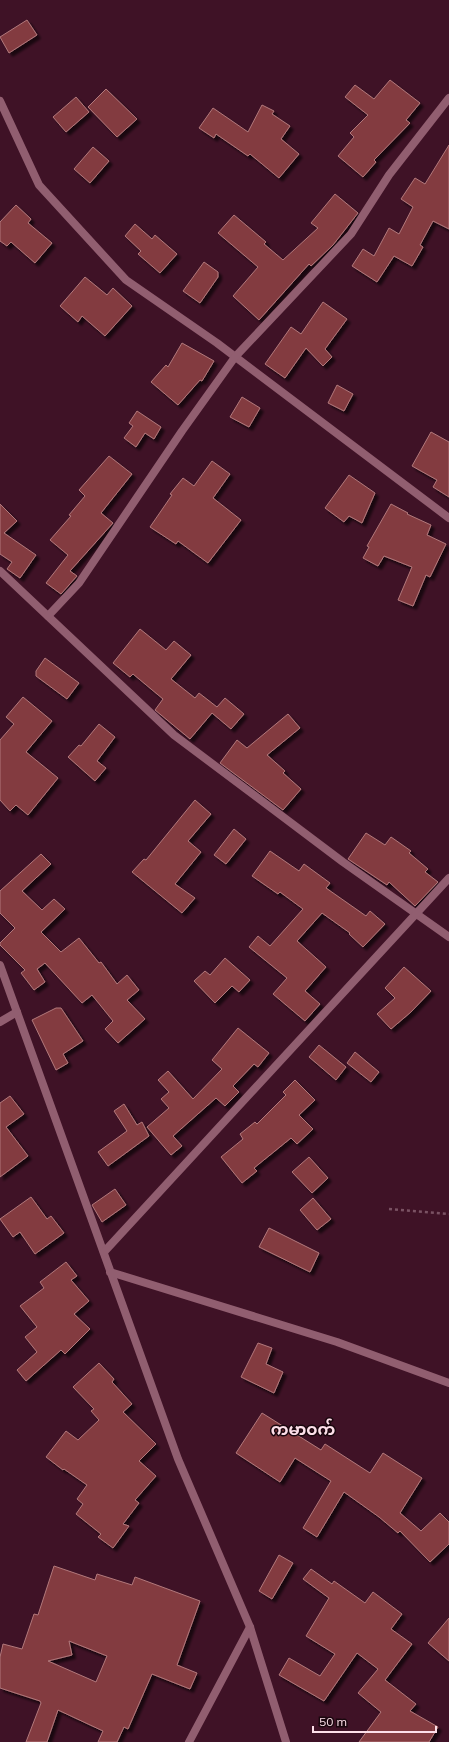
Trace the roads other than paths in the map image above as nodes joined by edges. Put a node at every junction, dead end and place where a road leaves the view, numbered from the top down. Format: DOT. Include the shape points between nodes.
graph roads {
  1 [pos="449,98"];
  2 [pos="0,101"];
  3 [pos="235,357"];
  4 [pos="449,518"];
  5 [pos="0,571"];
  6 [pos="48,616"];
  7 [pos="449,878"];
  8 [pos="416,914"];
  9 [pos="449,937"];
  10 [pos="0,965"];
  11 [pos="17,1012"];
  12 [pos="0,1022"];
  13 [pos="104,1252"];
  14 [pos="110,1272"];
  15 [pos="449,1383"];
  16 [pos="250,1627"];
  17 [pos="189,1742"];
  18 [pos="286,1742"];
  1 -- 3 [label="street" via="389,175 351,234"];
  2 -- 3 [label="street" via="40,185 126,280"];
  3 -- 4 [label="street"];
  3 -- 6 [label="street" via="79,583"];
  5 -- 6 [label="street"];
  6 -- 8 [label="street" via="174,735"];
  7 -- 8 [label="street"];
  8 -- 9 [label="street"];
  8 -- 13 [label="street"];
  10 -- 11 [label="street"];
  11 -- 12 [label="street"];
  11 -- 13 [label="street"];
  13 -- 14 [label="street"];
  14 -- 15 [label="street" via="337,1342"];
  14 -- 16 [label="street" via="178,1459"];
  16 -- 17 [label="street"];
  16 -- 18 [label="street"];
}
